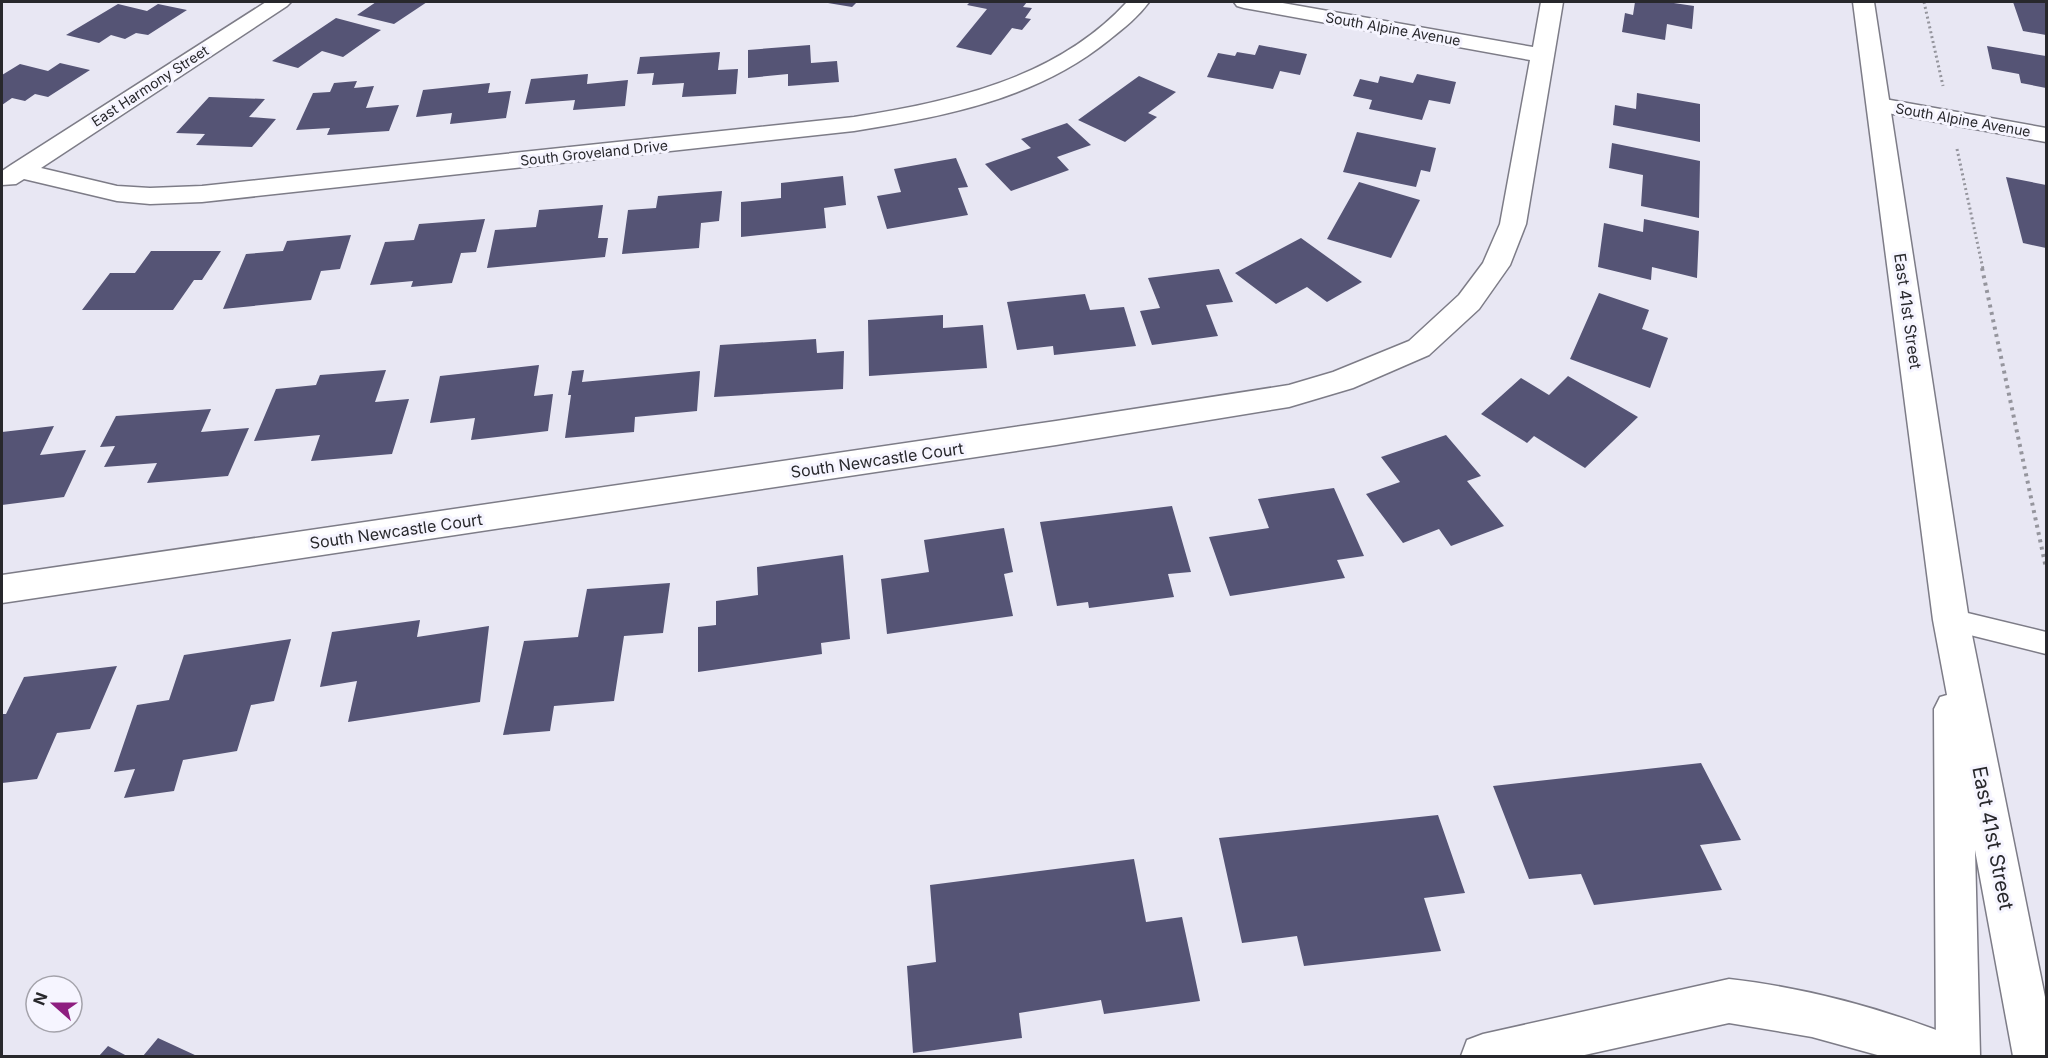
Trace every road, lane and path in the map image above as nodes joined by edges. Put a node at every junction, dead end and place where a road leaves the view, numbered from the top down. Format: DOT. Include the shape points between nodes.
graph roads {
  1 [pos="280,2"];
  2 [pos="1138,2"];
  3 [pos="1244,2"];
  4 [pos="1552,2"];
  5 [pos="1863,2"];
  6 [pos="1924,2"];
  7 [pos="1543,56"];
  8 [pos="1880,105"];
  9 [pos="1950,118"];
  10 [pos="2046,135"];
  11 [pos="11,177"];
  12 [pos="2046,568"];
  13 [pos="2,589"];
  14 [pos="1952,620"];
  15 [pos="2046,643"];
  16 [pos="1483,1056"];
  17 [pos="1946,1056"];
  18 [pos="1958,1056"];
  19 [pos="2035,1056"];
  1 -- 11 [label="street, East Harmony Street"];
  2 -- 11 [label="street, South Groveland Drive" via="1092,46 1007,91 927,112 864,123 202,194 148,196"];
  3 -- 7 [label="street, South Alpine Avenue"];
  4 -- 7 [label="street, South Newcastle Court"];
  5 -- 8 [label="street, East 41st Street"];
  6 -- 9 [label="path"];
  7 -- 13 [label="street, South Newcastle Court" via="1513,224 1496,265 1469,302 1419,348 1343,380 1289,396 1056,433"];
  8 -- 9 [label="street, South Alpine Avenue"];
  8 -- 14 [label="street, East 41st Street"];
  9 -- 10 [label="street, South Alpine Avenue"];
  9 -- 12 [label="path"];
  14 -- 15 [label="lane"];
  14 -- 18 [label="street, East 41st Street"];
  14 -- 19 [label="street, East 41st Street"];
  16 -- 17 [label="street" via="1729,1001 1803,1012"];
}
